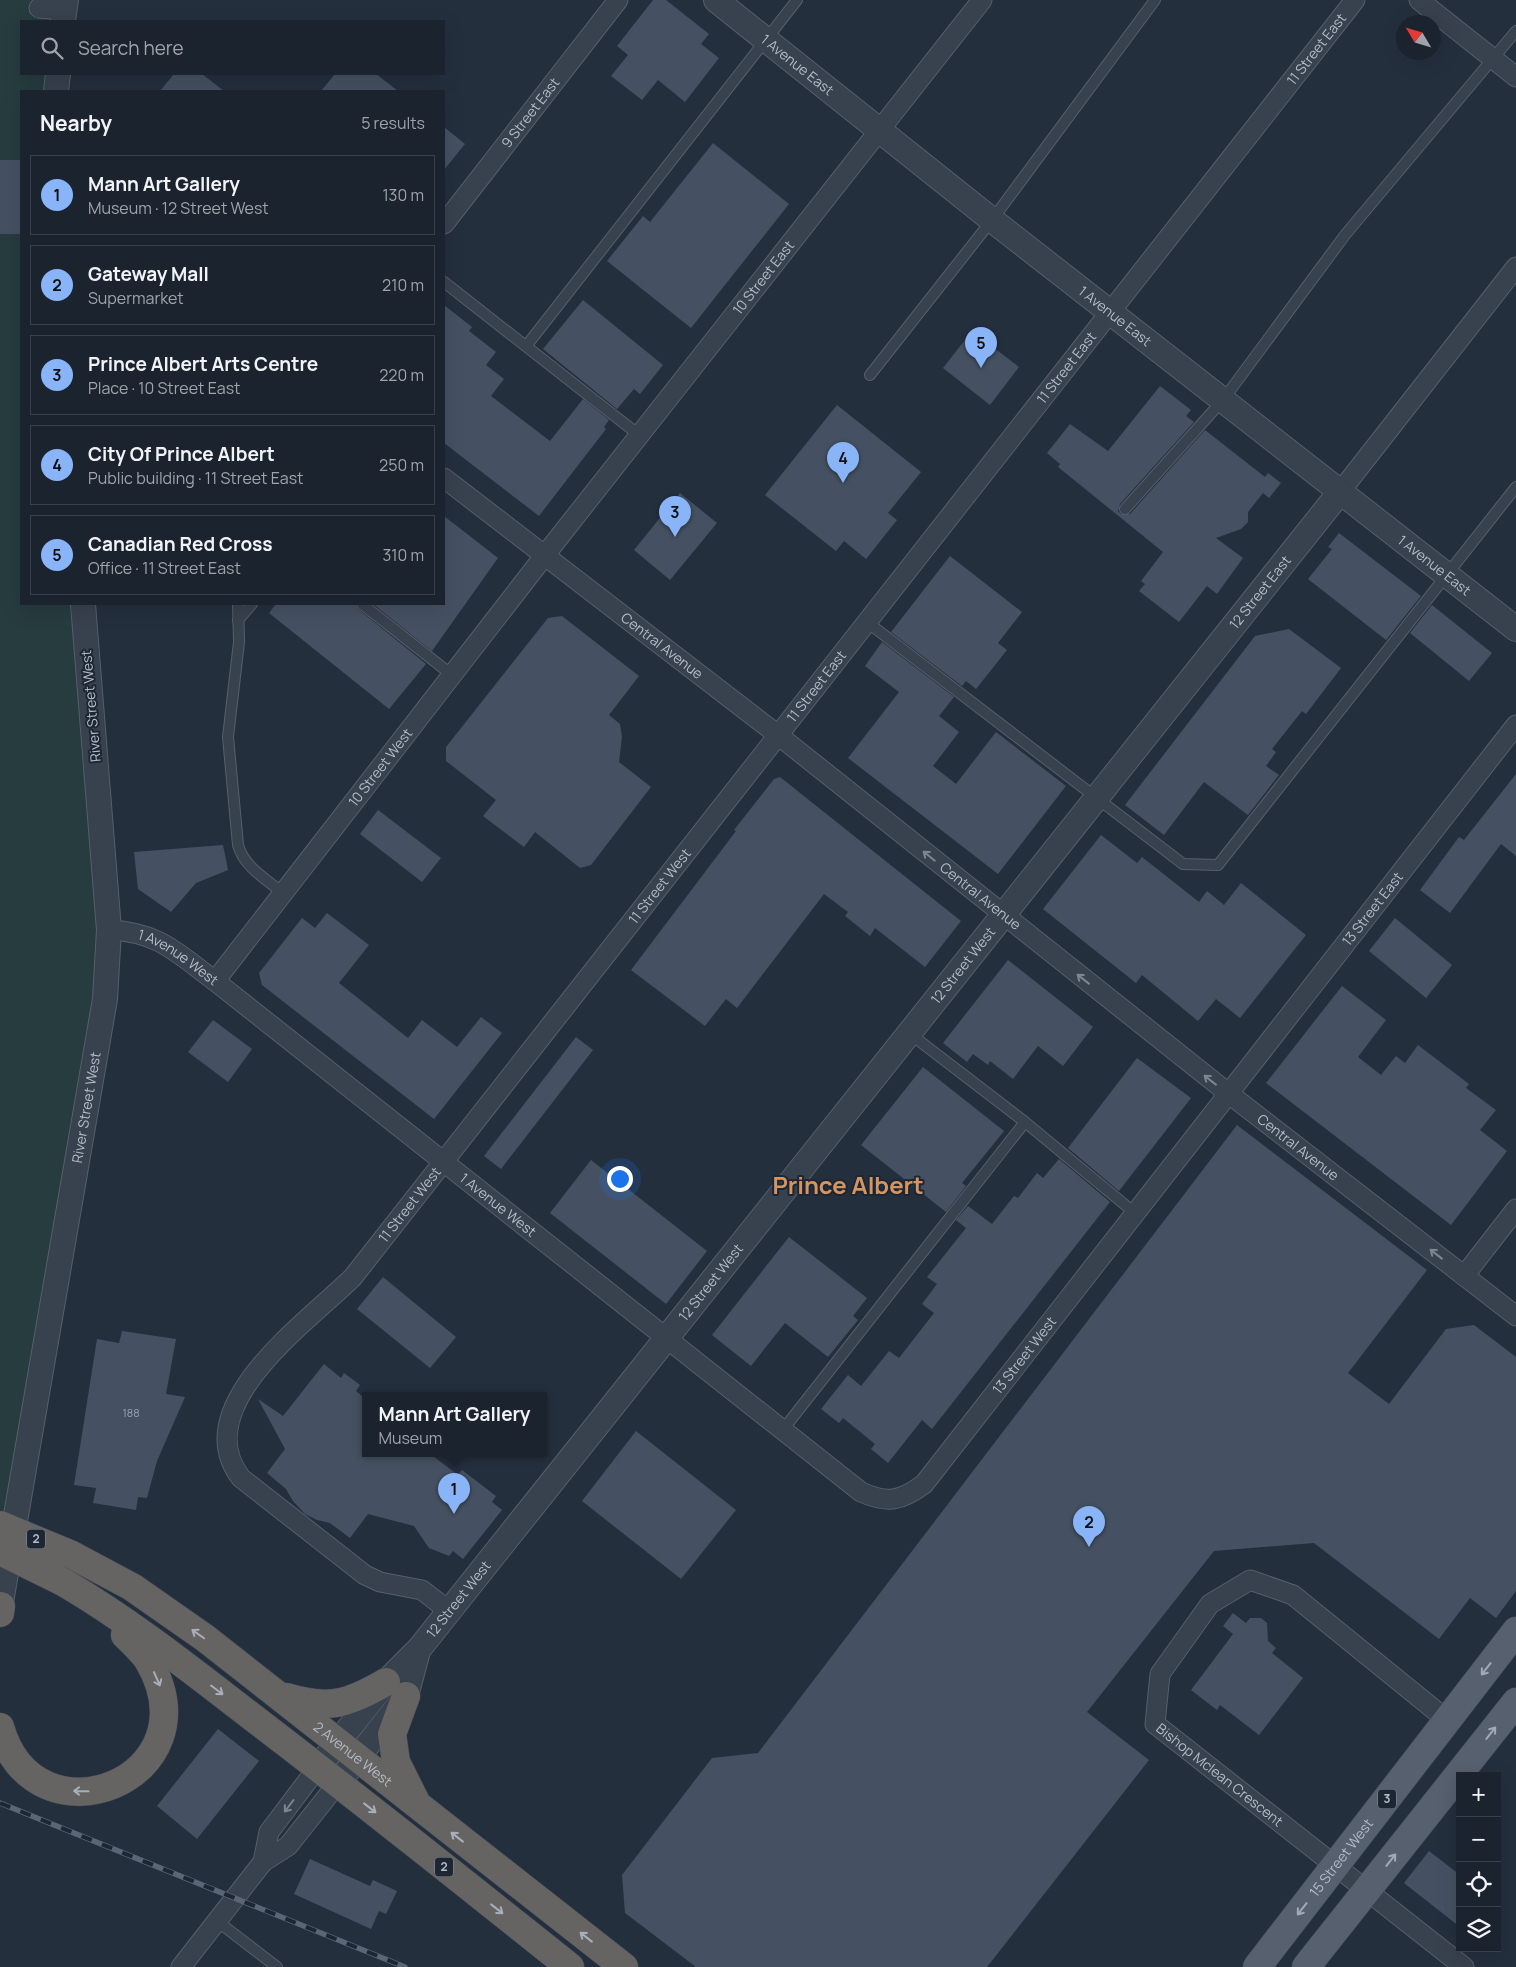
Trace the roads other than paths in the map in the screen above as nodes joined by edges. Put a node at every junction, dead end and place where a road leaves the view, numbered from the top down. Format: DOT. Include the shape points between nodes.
graph roads {
  1 [pos="618,0"];
  2 [pos="716,0"];
  3 [pos="797,0"];
  4 [pos="982,0"];
  5 [pos="1155,0"];
  6 [pos="1354,0"];
  7 [pos="1419,0"];
  8 [pos="39,8"];
  9 [pos="64,10"];
  10 [pos="1516,31"];
  11 [pos="766,40"];
  12 [pos="1494,60"];
  13 [pos="58,75"];
  14 [pos="1516,77"];
  15 [pos="56,90"];
  16 [pos="880,130"];
  17 [pos="992,220"];
  18 [pos="445,223"];
  19 [pos="1516,267"];
  20 [pos="445,283"];
  21 [pos="1110,312"];
  22 [pos="527,345"];
  23 [pos="870,375"];
  24 [pos="1223,400"];
  25 [pos="639,435"];
  26 [pos="445,479"];
  27 [pos="1516,487"];
  28 [pos="1340,492"];
  29 [pos="1126,509"];
  30 [pos="545,555"];
  31 [pos="1447,576"];
  32 [pos="83,605"];
  33 [pos="238,605"];
  34 [pos="251,605"];
  35 [pos="363,605"];
  36 [pos="238,620"];
  37 [pos="867,622"];
  38 [pos="1516,630"];
  39 [pos="452,675"];
  40 [pos="1516,725"];
  41 [pos="778,735"];
  42 [pos="1096,798"];
  43 [pos="283,893"];
  44 [pos="1002,915"];
  45 [pos="109,930"];
  46 [pos="215,980"];
  47 [pos="908,1033"];
  48 [pos="1228,1094"];
  49 [pos="1025,1122"];
  50 [pos="442,1162"];
  51 [pos="1516,1209"];
  52 [pos="1136,1214"];
  53 [pos="1464,1276"];
  54 [pos="1516,1316"];
  55 [pos="666,1339"];
  56 [pos="782,1431"];
  57 [pos="0,1525"];
  58 [pos="0,1551"];
  59 [pos="63,1582"];
  60 [pos="0,1607"];
  61 [pos="449,1611"];
  62 [pos="0,1613"];
  63 [pos="1516,1631"];
  64 [pos="396,1689"];
  65 [pos="278,1695"];
  66 [pos="1516,1702"];
  67 [pos="1447,1720"];
  68 [pos="0,1727"];
  69 [pos="347,1751"];
  70 [pos="328,1775"];
  71 [pos="419,1808"];
  72 [pos="263,1862"];
  73 [pos="1336,1866"];
  74 [pos="1367,1890"];
  75 [pos="217,1921"];
  76 [pos="559,1964"];
  77 [pos="181,1967"];
  78 [pos="277,1967"];
  79 [pos="624,1967"];
  80 [pos="1257,1967"];
  81 [pos="1306,1967"];
  82 [pos="1464,1967"];
  1 -- 18 [label="street, 9 Street East"];
  2 -- 11 [label="street, 1 Avenue East"];
  3 -- 11 [label="lane"];
  4 -- 16 [label="street, 10 Street East"];
  5 -- 17 [label="lane"];
  6 -- 21 [label="street, 11 Street East"];
  7 -- 12 [label="street"];
  8 -- 9 [label="street"];
  10 -- 12 [label="lane"];
  11 -- 16 [label="street, 1 Avenue East"];
  11 -- 22 [label="lane"];
  12 -- 14 [label="street"];
  12 -- 24 [label="lane" via="1345,235"];
  13 -- 15 [label="street"];
  16 -- 17 [label="street, 1 Avenue East"];
  16 -- 25 [label="street, 10 Street East"];
  17 -- 21 [label="street, 1 Avenue East"];
  17 -- 23 [label="lane"];
  19 -- 28 [label="street, 12 Street East"];
  20 -- 22 [label="lane"];
  21 -- 24 [label="street, 1 Avenue East"];
  21 -- 37 [label="street, 11 Street East"];
  22 -- 25 [label="lane"];
  24 -- 28 [label="street, 1 Avenue East"];
  24 -- 29 [label="lane"];
  25 -- 30 [label="street, 10 Street East"];
  26 -- 30 [label="street, Central Avenue"];
  27 -- 31 [label="lane"];
  28 -- 31 [label="street, 1 Avenue East"];
  28 -- 42 [label="street, 12 Street East"];
  30 -- 39 [label="street, 10 Street West"];
  30 -- 41 [label="street, Central Avenue"];
  31 -- 38 [label="street, 1 Avenue East"];
  31 -- 42 [label="lane" via="1218,865 1183,864"];
  32 -- 45 [label="street, River Street West"];
  33 -- 36 [label="lane"];
  34 -- 36 [label="lane"];
  35 -- 39 [label="lane"];
  36 -- 43 [label="lane" via="237,666 228,737 238,845 248,865"];
  37 -- 41 [label="street, 11 Street East"];
  37 -- 42 [label="lane"];
  39 -- 43 [label="street, 10 Street West"];
  40 -- 48 [label="street, 13 Street East"];
  44 -- 41 [label="street, Central Avenue, one-way"];
  41 -- 50 [label="street, 11 Street West"];
  42 -- 44 [label="street, 12 Street East"];
  43 -- 46 [label="street, 10 Street West"];
  44 -- 47 [label="street, 12 Street West"];
  48 -- 44 [label="street, Central Avenue, one-way"];
  45 -- 46 [label="street, 1 Avenue West" via="135,932 162,942"];
  45 -- 60 [label="street, River Street West" via="105,999"];
  46 -- 50 [label="street, 1 Avenue West"];
  47 -- 49 [label="lane"];
  47 -- 55 [label="street, 12 Street West"];
  48 -- 52 [label="street, 13 Street West"];
  53 -- 48 [label="street, Central Avenue, one-way"];
  49 -- 52 [label="lane"];
  49 -- 56 [label="lane"];
  50 -- 55 [label="street, 1 Avenue West"];
  50 -- 61 [label="street, 11 Street West" via="352,1277 264,1361 234,1412 227,1443 233,1467 242,1478 356,1570 372,1580 422,1590"];
  51 -- 53 [label="street"];
  52 -- 56 [label="street, 13 Street West" via="924,1484 910,1494 892,1500 875,1499 861,1492"];
  53 -- 54 [label="street, Central Avenue"];
  55 -- 56 [label="street, 1 Avenue West"];
  55 -- 61 [label="street, 12 Street West"];
  65 -- 57 [label="highway, 2 Avenue West / 2, one-way, bridge" via="132,1587 72,1555"];
  58 -- 59 [label="highway, 2, bridge"];
  59 -- 68 [label="highway, one-way" via="126,1635 147,1659 160,1684 164,1708 161,1732 152,1753 120,1784 98,1791 54,1788 33,1777 18,1762"];
  59 -- 70 [label="highway, 2, one-way" via="178,1660"];
  60 -- 62 [label="highway"];
  61 -- 64 [label="street, 12 Street West" via="419,1649"];
  63 -- 67 [label="main road, 15 Street West / 3, one-way"];
  64 -- 65 [label="highway" via="320,1706"];
  64 -- 69 [label="street, 12 Street West"];
  64 -- 71 [label="highway" via="392,1734 396,1762"];
  65 -- 69 [label="highway, 2 Avenue West / 2"];
  74 -- 66 [label="main road, one-way"];
  67 -- 73 [label="main road, 15 Street West / 3"];
  67 -- 73 [label="street, Bishop Mclean Crescent" via="1293,1595 1250,1580 1210,1604 1160,1674 1154,1724"];
  69 -- 70 [label="street, 12 Street West"];
  69 -- 71 [label="highway, 2 Avenue West / 2"];
  70 -- 72 [label="street, 12 Street West" via="288,1846"];
  70 -- 72 [label="street, 12 Street West, one-way" via="269,1832"];
  70 -- 76 [label="highway, 2, one-way"];
  79 -- 71 [label="highway, 2 Avenue West / 2, one-way"];
  72 -- 75 [label="street, 12 Street West"];
  73 -- 74 [label="street"];
  73 -- 80 [label="main road, 15 Street West / 3, one-way"];
  74 -- 81 [label="main road"];
  74 -- 82 [label="street"];
  75 -- 77 [label="street, 12 Street West"];
  75 -- 78 [label="lane"];
}
